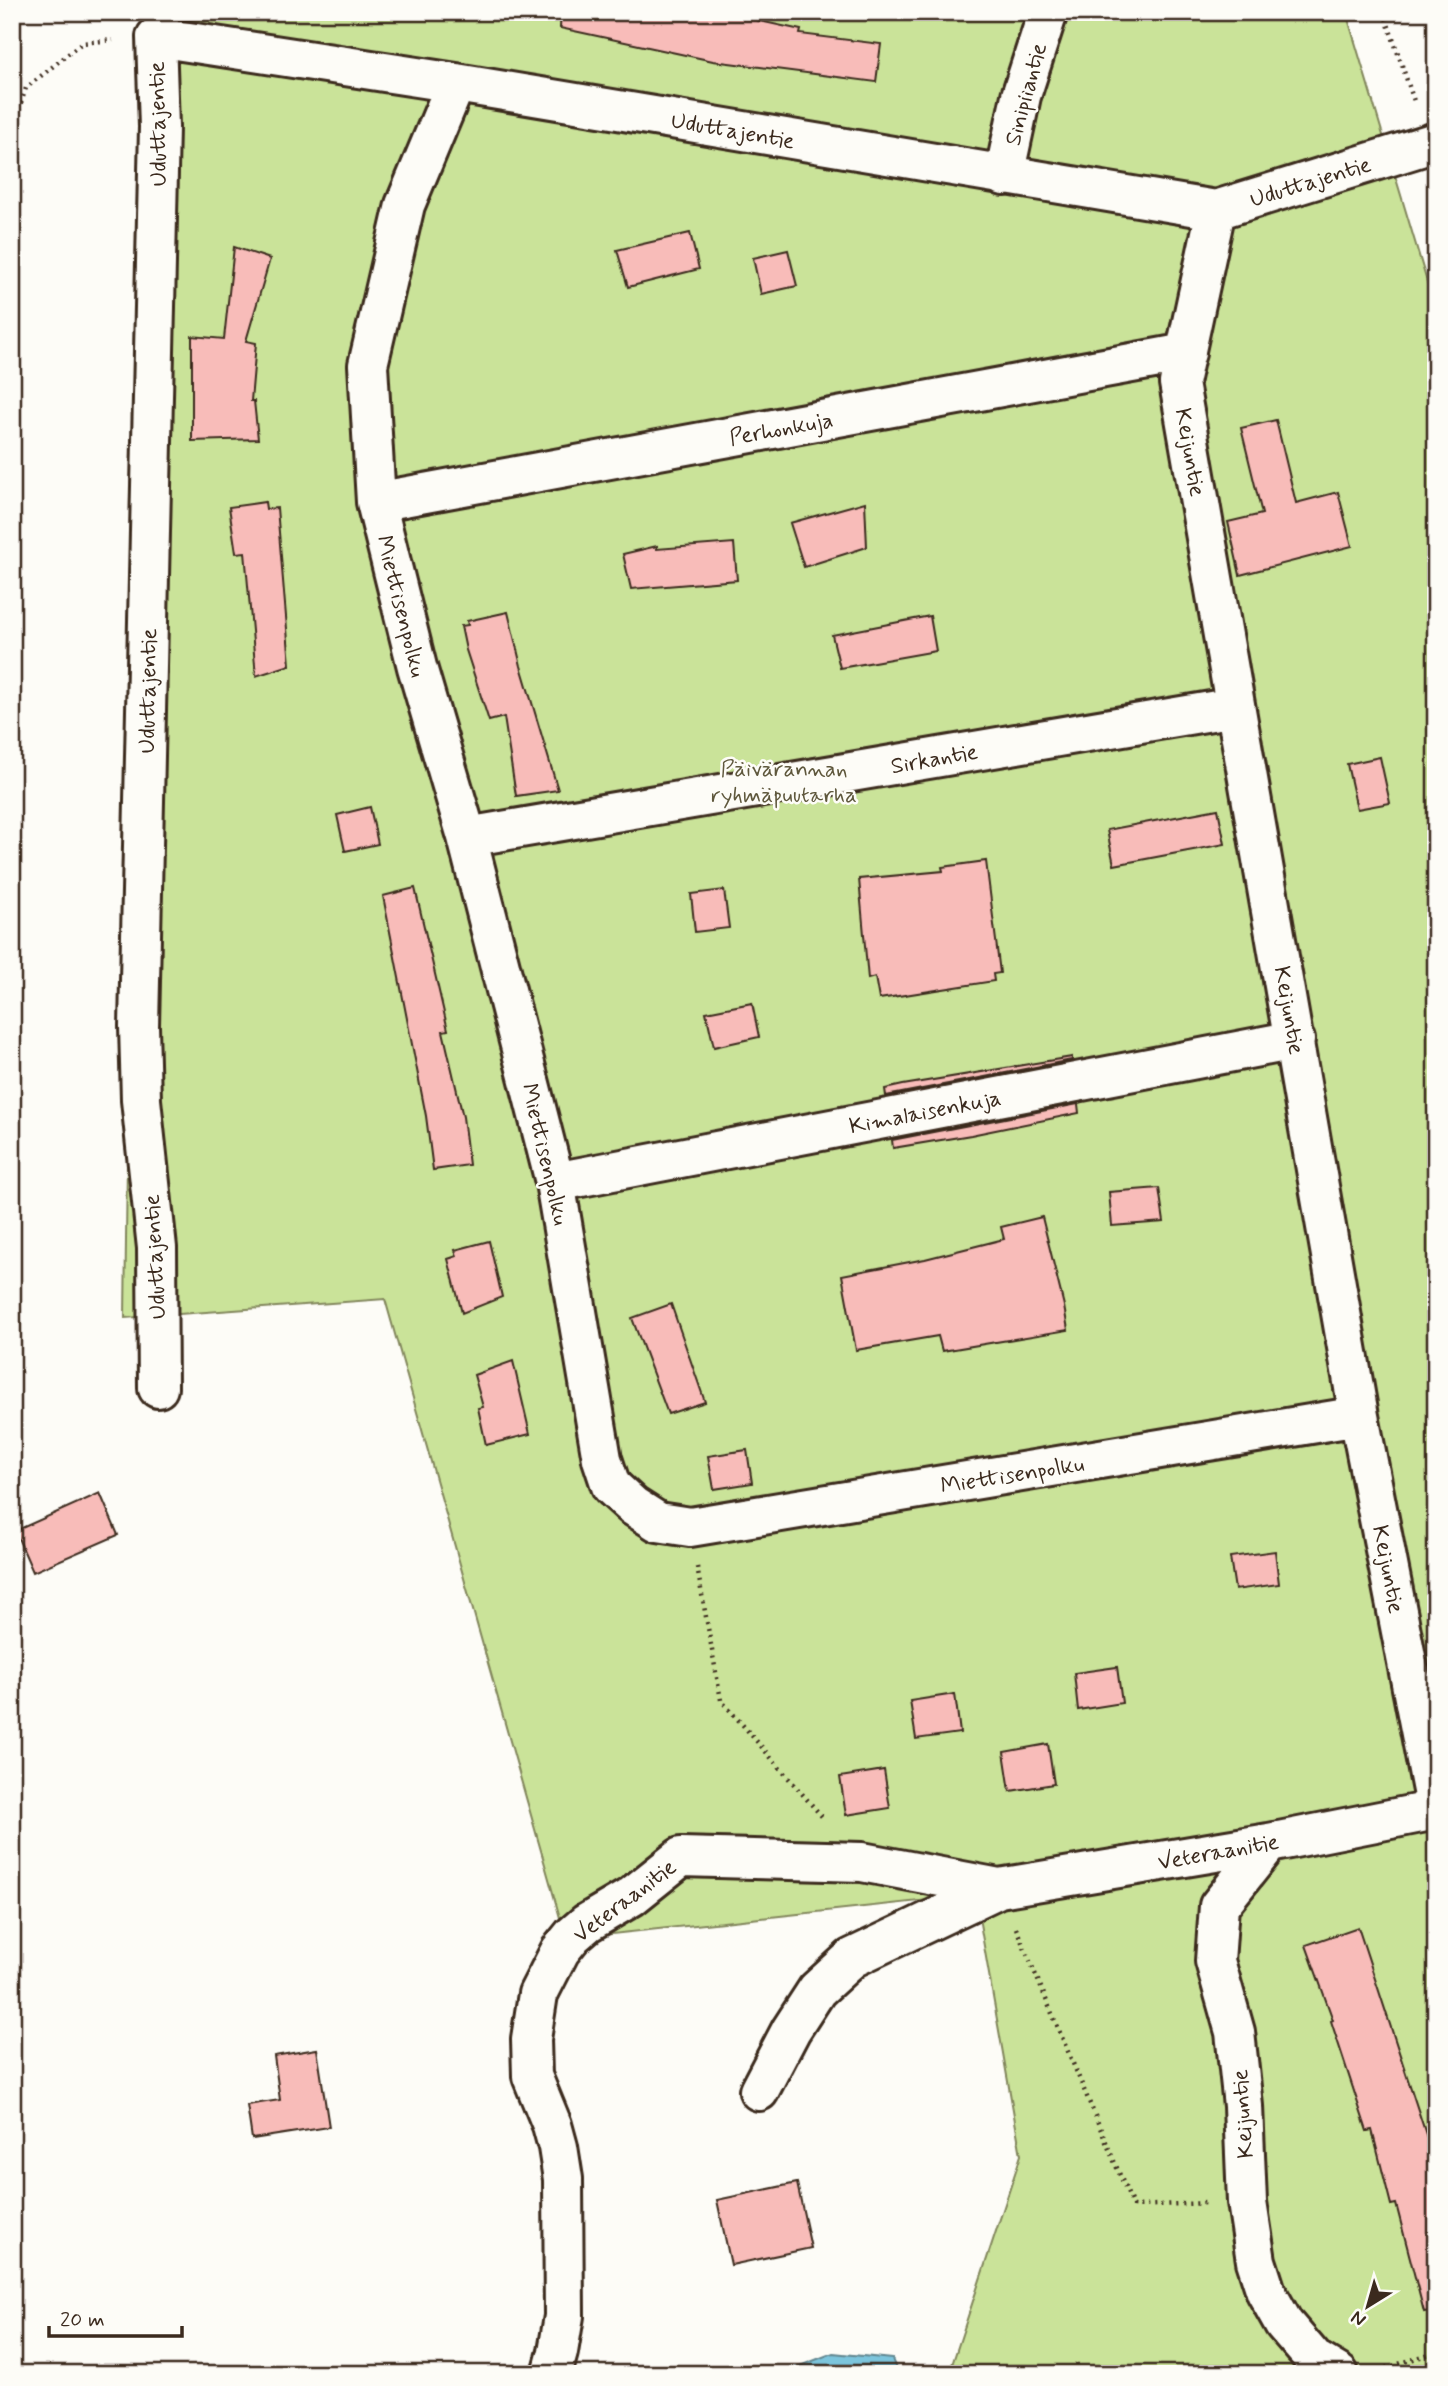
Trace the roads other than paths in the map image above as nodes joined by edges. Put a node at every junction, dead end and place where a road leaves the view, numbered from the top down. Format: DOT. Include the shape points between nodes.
graph roads {
  1 [pos="1048,12"];
  2 [pos="456,83"];
  3 [pos="1433,144"];
  4 [pos="1004,176"];
  5 [pos="1216,210"];
  6 [pos="1186,354"];
  7 [pos="376,502"];
  8 [pos="1236,707"];
  9 [pos="467,837"];
  10 [pos="1295,1040"];
  11 [pos="555,1182"];
  12 [pos="158,1388"];
  13 [pos="1359,1416"];
  14 [pos="1436,1810"];
  15 [pos="1269,1843"];
  16 [pos="999,1888"];
  17 [pos="758,2091"];
  18 [pos="552,2374"];
  19 [pos="1339,2374"];
  1 -- 4 [label="street, Sinipiiantie" via="1021,96"];
  2 -- 4 [label="street, Uduttajentie"];
  2 -- 7 [label="street, Miettisenpolku" via="405,205 369,365"];
  2 -- 12 [label="street, Uduttajentie" via="156,37 159,127 139,1026 141,1100 157,1248"];
  3 -- 5 [label="street, Uduttajentie"];
  4 -- 5 [label="street, Uduttajentie"];
  5 -- 6 [label="street, Keijuntie"];
  6 -- 7 [label="street, Perhonkuja"];
  6 -- 8 [label="street, Keijuntie" via="1179,383"];
  7 -- 9 [label="street, Miettisenpolku" via="417,667"];
  8 -- 9 [label="street, Sirkantie"];
  8 -- 10 [label="street, Keijuntie"];
  9 -- 11 [label="street, Miettisenpolku"];
  10 -- 11 [label="street, Kimalaisenkuja"];
  10 -- 13 [label="street, Keijuntie"];
  11 -- 13 [label="street, Miettisenpolku" via="602,1458 611,1486 658,1522 690,1527"];
  13 -- 14 [label="street, Keijuntie"];
  14 -- 15 [label="street, Veteraanitie"];
  15 -- 16 [label="street, Veteraanitie"];
  15 -- 19 [label="street, Keijuntie" via="1219,1906 1214,1961 1235,2032 1247,2202 1256,2261 1284,2324 1314,2359"];
  16 -- 17 [label="street, Veteraanitie" via="852,1958 817,1990"];
  16 -- 18 [label="street, Veteraanitie" via="862,1862 681,1857 631,1897 587,1923 560,1951 538,1994 531,2039 532,2076 552,2125 563,2179 564,2316"];
}
